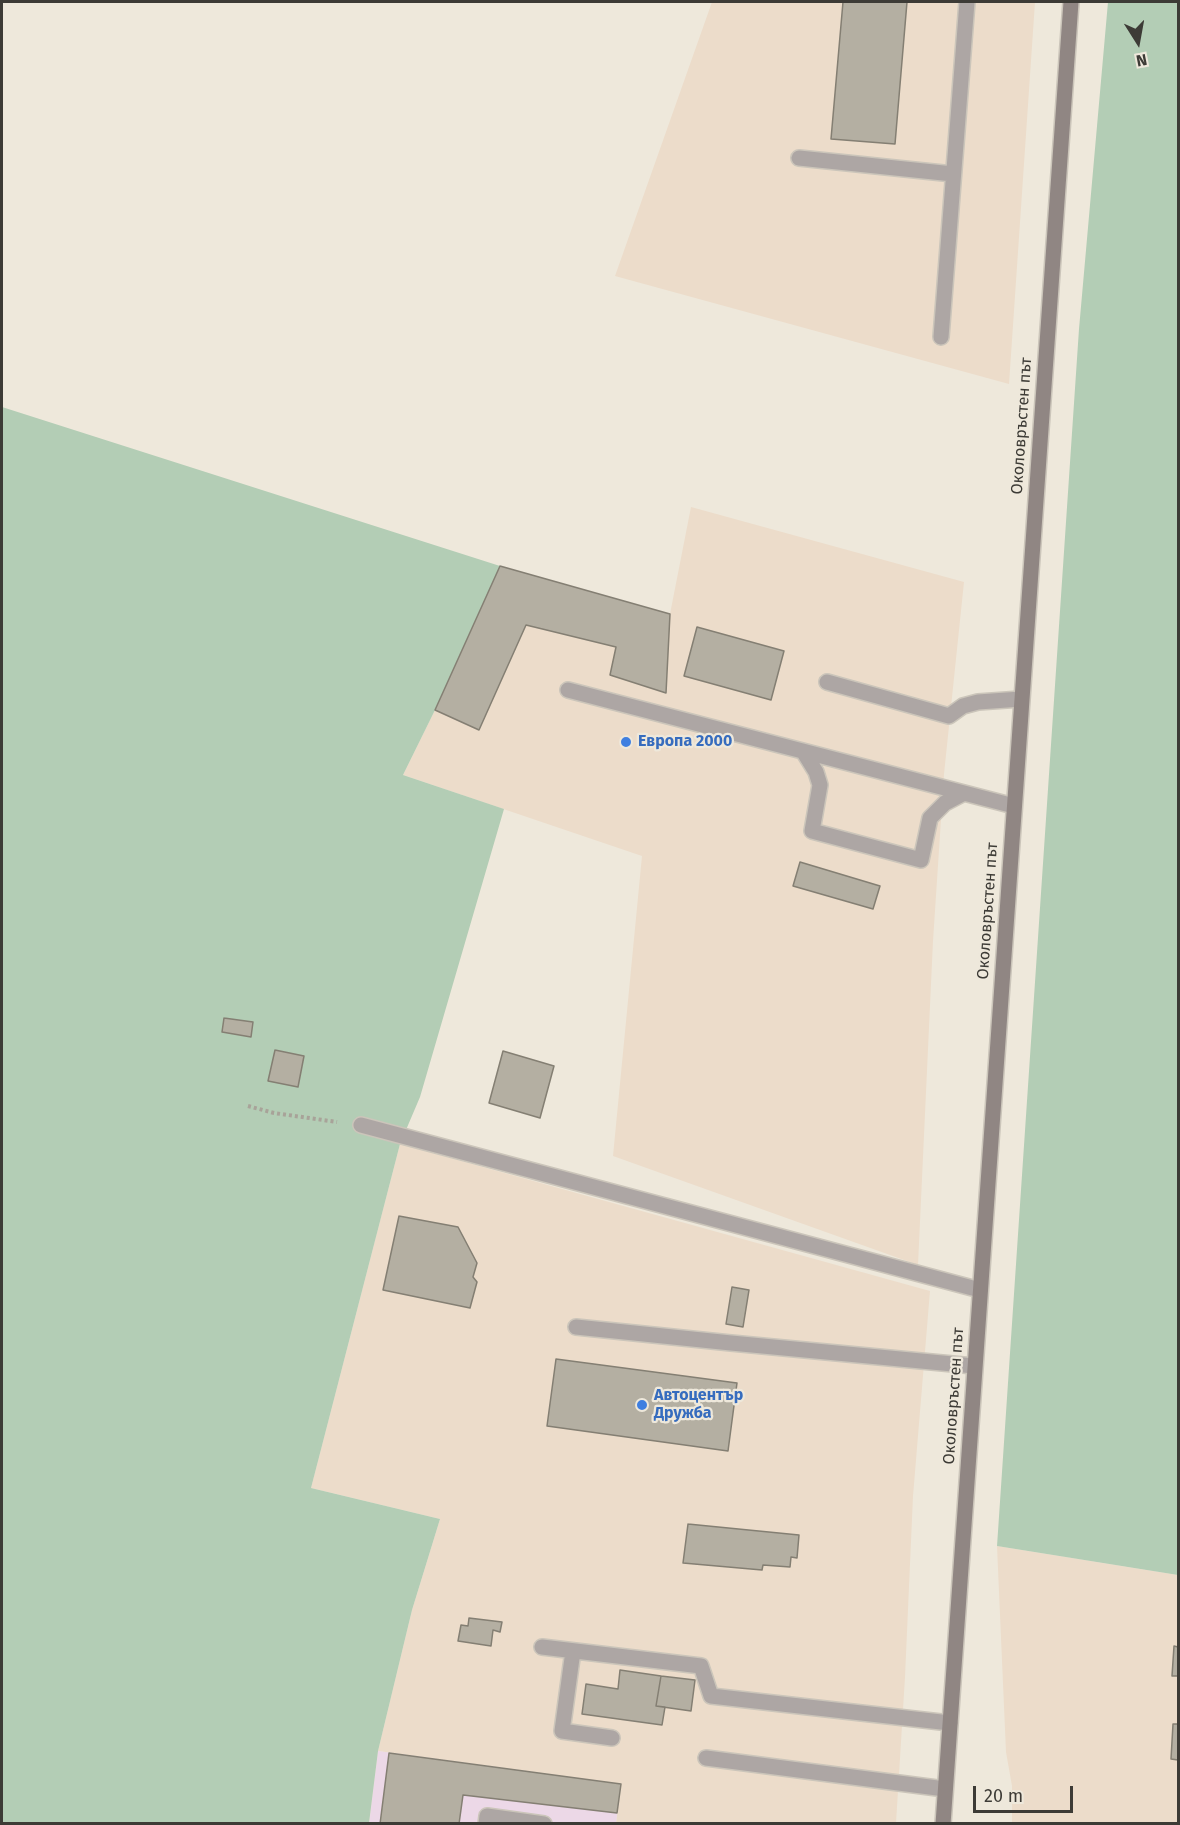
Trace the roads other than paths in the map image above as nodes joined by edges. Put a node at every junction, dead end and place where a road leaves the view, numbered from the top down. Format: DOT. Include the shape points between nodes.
graph roads {
  1 [pos="967,2"];
  2 [pos="1071,2"];
  3 [pos="800,158"];
  4 [pos="953,174"];
  5 [pos="941,336"];
  6 [pos="827,682"];
  7 [pos="568,690"];
  8 [pos="1021,699"];
  9 [pos="803,751"];
  10 [pos="964,793"];
  11 [pos="1014,807"];
  12 [pos="362,1125"];
  13 [pos="980,1290"];
  14 [pos="576,1327"];
  15 [pos="974,1366"];
  16 [pos="542,1647"];
  17 [pos="573,1651"];
  18 [pos="950,1722"];
  19 [pos="612,1738"];
  20 [pos="706,1758"];
  21 [pos="945,1789"];
  22 [pos="486,1824"];
  23 [pos="544,1824"];
  24 [pos="943,1824"];
  1 -- 4 [label="lane"];
  2 -- 8 [label="main road, Околовръстен път"];
  3 -- 4 [label="lane"];
  4 -- 5 [label="lane"];
  6 -- 8 [label="lane" via="949,716 978,702"];
  7 -- 9 [label="lane"];
  8 -- 11 [label="main road, Околовръстен път"];
  9 -- 10 [label="lane"];
  9 -- 10 [label="lane" via="820,785 812,831 921,860 930,818 945,803"];
  10 -- 11 [label="lane"];
  11 -- 13 [label="main road, Околовръстен път"];
  12 -- 13 [label="lane"];
  13 -- 15 [label="main road, Околовръстен път"];
  14 -- 15 [label="lane"];
  15 -- 18 [label="main road, Околовръстен път"];
  16 -- 17 [label="lane"];
  17 -- 18 [label="lane" via="700,1666 711,1696"];
  17 -- 19 [label="lane" via="562,1731"];
  18 -- 21 [label="main road, Околовръстен път"];
  20 -- 21 [label="lane"];
  21 -- 24 [label="main road, Околовръстен път"];
  22 -- 23 [label="lane" via="487,1816"];
}
